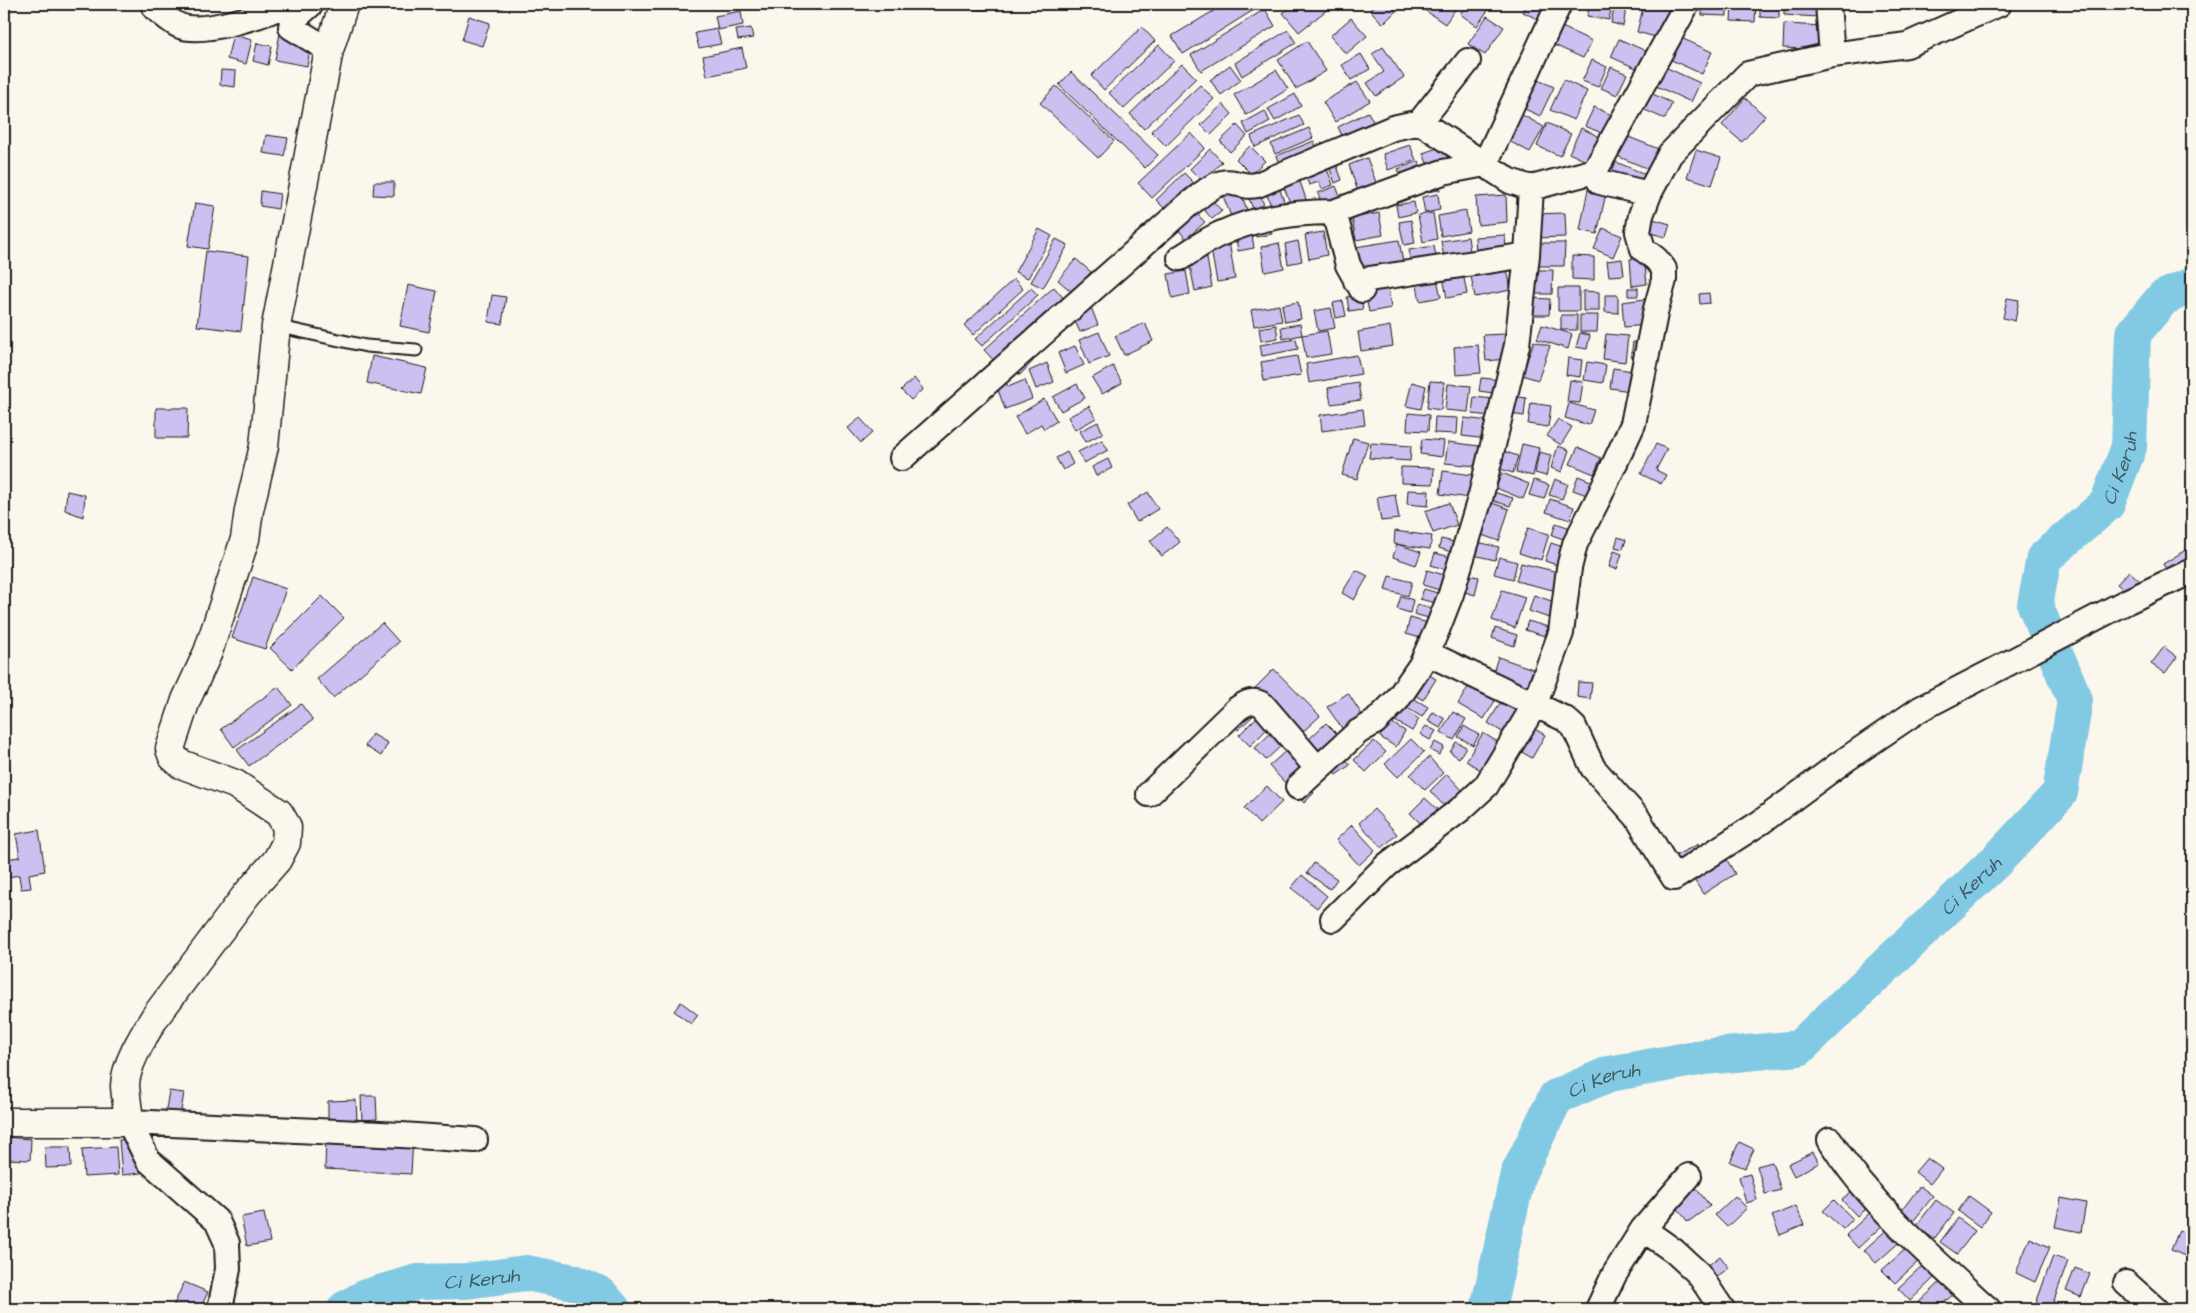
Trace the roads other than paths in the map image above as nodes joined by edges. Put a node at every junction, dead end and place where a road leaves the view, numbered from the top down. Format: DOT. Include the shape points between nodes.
graph roads {
  1 [pos="153,4"];
  2 [pos="286,4"];
  3 [pos="311,4"];
  4 [pos="344,4"];
  5 [pos="1559,4"];
  6 [pos="1687,4"];
  7 [pos="1828,4"];
  8 [pos="2000,4"];
  9 [pos="329,50"];
  10 [pos="1832,55"];
  11 [pos="1468,61"];
  12 [pos="1420,122"];
  13 [pos="1485,164"];
  14 [pos="1595,171"];
  15 [pos="1532,188"];
  16 [pos="1649,194"];
  17 [pos="1334,212"];
  18 [pos="1527,255"];
  19 [pos="1180,258"];
  20 [pos="276,326"];
  21 [pos="416,350"];
  22 [pos="902,458"];
  23 [pos="2192,570"];
  24 [pos="1426,653"];
  25 [pos="1534,706"];
  26 [pos="1317,768"];
  27 [pos="1298,787"];
  28 [pos="1149,794"];
  29 [pos="1333,919"];
  30 [pos="4,1122"];
  31 [pos="130,1122"];
  32 [pos="475,1140"];
  33 [pos="1830,1140"];
  34 [pos="1689,1176"];
  35 [pos="1643,1229"];
  36 [pos="2126,1283"];
  37 [pos="220,1309"];
  38 [pos="1598,1309"];
  39 [pos="1722,1309"];
  40 [pos="1988,1309"];
  41 [pos="2155,1309"];
  1 -- 2 [label="street" via="181,27 211,28 246,20"];
  3 -- 9 [label="street" via="292,21 291,27"];
  4 -- 9 [label="street"];
  5 -- 13 [label="street"];
  6 -- 14 [label="street"];
  7 -- 10 [label="street"];
  8 -- 10 [label="street" via="1907,45"];
  9 -- 20 [label="street"];
  10 -- 16 [label="street" via="1748,74 1670,154"];
  11 -- 12 [label="street"];
  12 -- 13 [label="street"];
  12 -- 22 [label="street" via="1393,128 1257,185 1223,182 1215,185"];
  13 -- 15 [label="street" via="1510,180"];
  13 -- 17 [label="street" via="1444,172"];
  14 -- 15 [label="street"];
  14 -- 16 [label="street" via="1600,182"];
  15 -- 18 [label="street"];
  16 -- 25 [label="street" via="1638,232 1643,249 1664,269 1664,280 1633,424 1574,544 1561,633"];
  17 -- 18 [label="street" via="1348,265 1359,286"];
  17 -- 19 [label="street" via="1278,216 1252,222 1219,234"];
  18 -- 24 [label="street" via="1518,345 1483,486 1451,594"];
  20 -- 21 [label="lane" via="366,346"];
  20 -- 31 [label="street" via="264,446 245,539 208,652 186,700 170,749 181,764 235,784 279,813 287,827 286,843 277,860 246,894 142,1038 125,1084"];
  23 -- 25 [label="street" via="1920,709 1761,822 1674,878 1637,817 1593,768 1574,727 1565,719"];
  24 -- 25 [label="street"];
  24 -- 26 [label="street" via="1397,700 1375,722 1358,732"];
  25 -- 29 [label="street" via="1486,786 1387,865"];
  26 -- 27 [label="street"];
  26 -- 28 [label="street" via="1264,705 1256,701 1246,702"];
  30 -- 31 [label="street"];
  31 -- 32 [label="street"];
  31 -- 37 [label="street" via="148,1160 217,1221 227,1243 228,1269"];
  33 -- 40 [label="street" via="1892,1217"];
  34 -- 35 [label="street"];
  35 -- 38 [label="street" via="1614,1275"];
  35 -- 39 [label="street" via="1698,1273"];
  36 -- 41 [label="street"];
}
